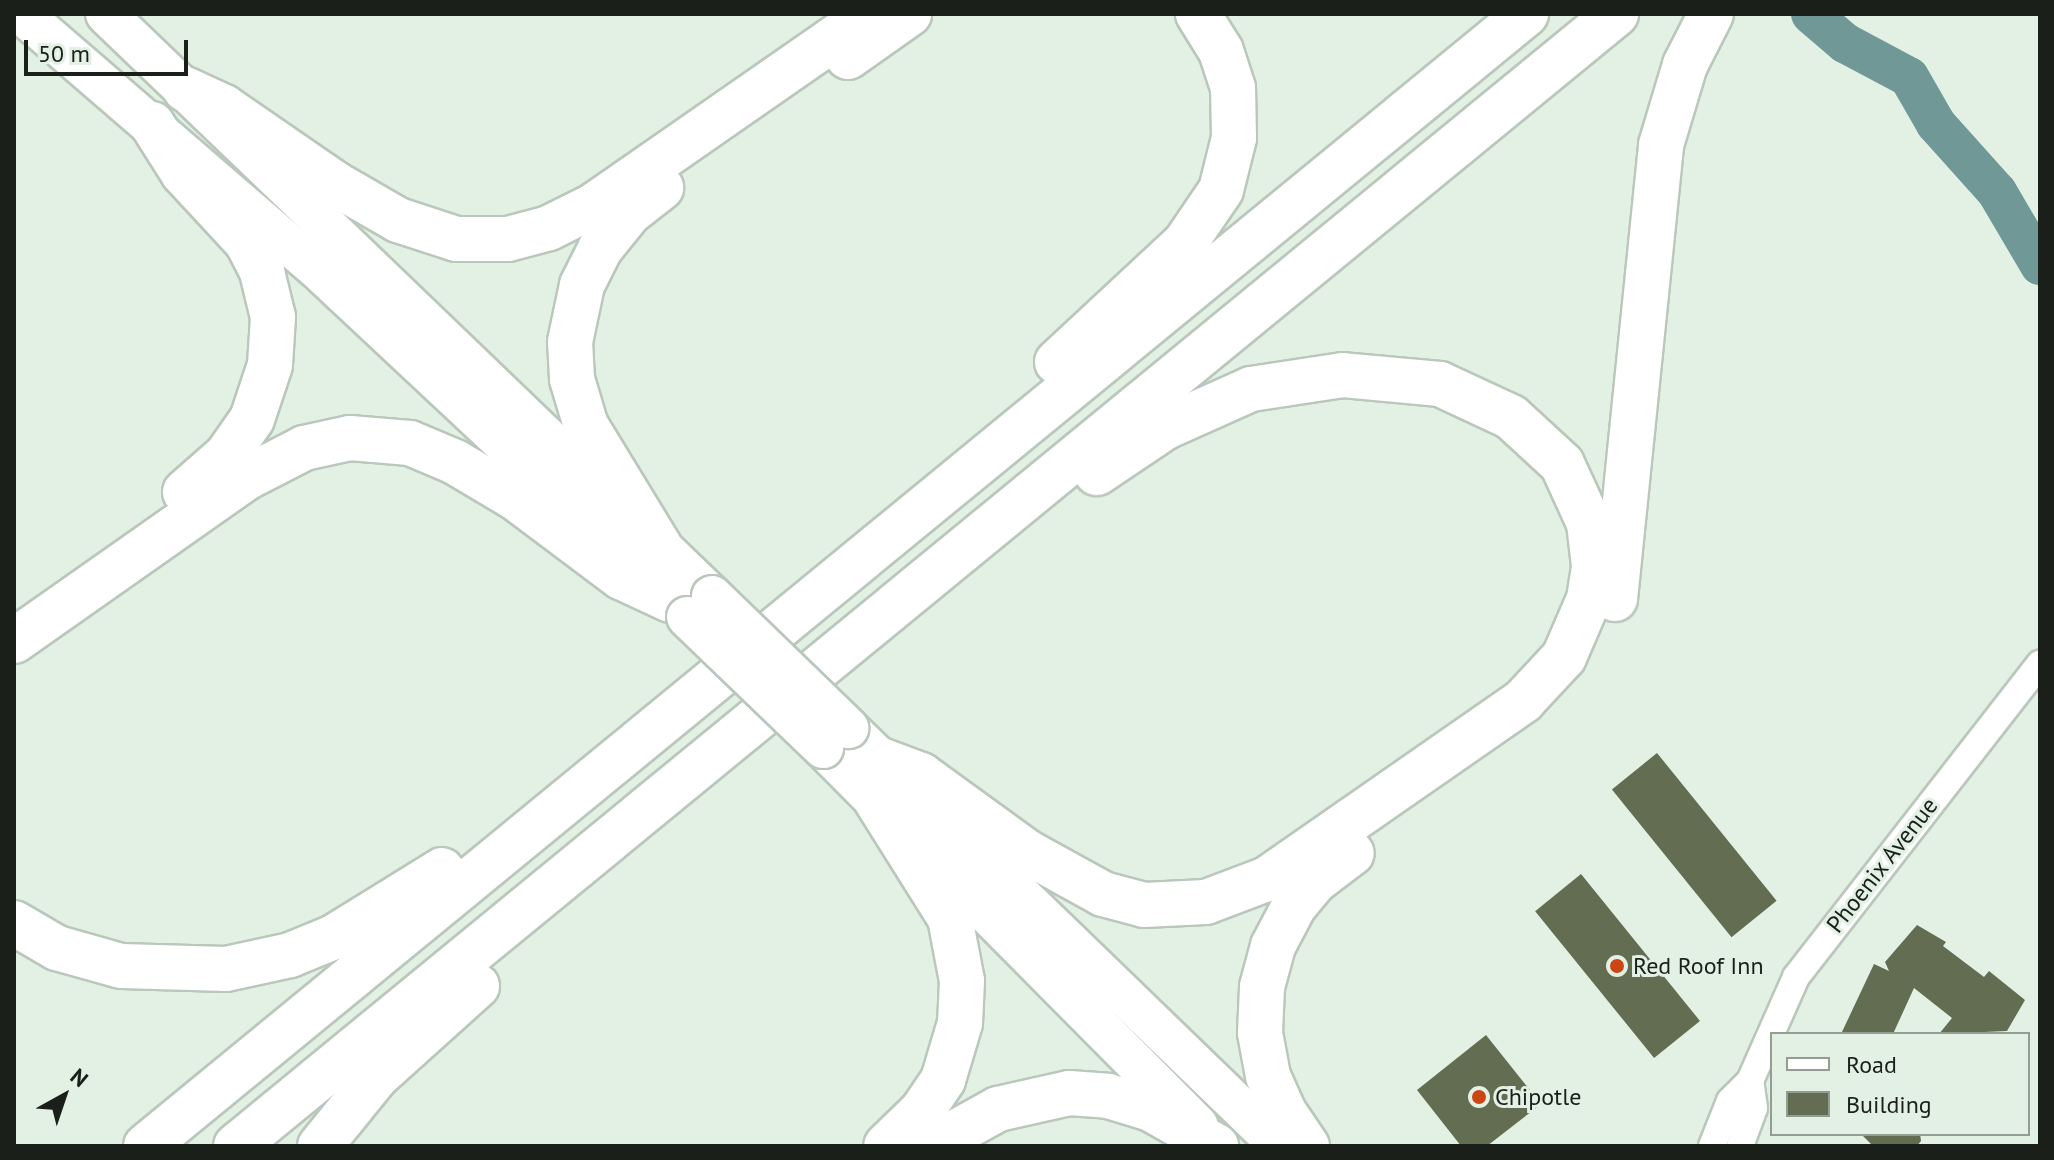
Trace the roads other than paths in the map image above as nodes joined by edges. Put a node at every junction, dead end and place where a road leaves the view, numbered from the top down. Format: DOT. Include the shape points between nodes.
graph roads {
  1 [pos="22,14"];
  2 [pos="106,14"];
  3 [pos="869,14"];
  4 [pos="909,14"];
  5 [pos="1198,14"];
  6 [pos="1526,14"];
  7 [pos="1616,14"];
  8 [pos="1711,14"];
  9 [pos="14,25"];
  10 [pos="55,42"];
  11 [pos="185,89"];
  12 [pos="152,124"];
  13 [pos="886,539"];
  14 [pos="660,547"];
  15 [pos="955,556"];
  16 [pos="690,604"];
  17 [pos="14,611"];
  18 [pos="14,641"];
  19 [pos="2040,664"];
  20 [pos="879,780"];
  21 [pos="672,791"];
  22 [pos="515,843"];
  23 [pos="14,923"];
  24 [pos="1750,1081"];
  25 [pos="146,1146"];
  26 [pos="236,1146"];
  27 [pos="320,1146"];
  28 [pos="886,1146"];
  29 [pos="931,1146"];
  30 [pos="1217,1146"];
  31 [pos="1280,1146"];
  32 [pos="1307,1146"];
  33 [pos="1712,1146"];
  34 [pos="1740,1146"];
  1 -- 10 [label="main road"];
  2 -- 11 [label="main road"];
  3 -- 11 [label="highway" via="593,206 549,228 508,239 456,239 398,220 224,107"];
  4 -- 14 [label="highway" via="639,205 611,234 590,268 572,325 575,394 601,455"];
  5 -- 13 [label="highway" via="1221,51 1235,101 1232,153 1216,199 1167,261 922,482"];
  6 -- 13 [label="highway"];
  7 -- 15 [label="highway"];
  8 -- 32 [label="highway" via="1685,65 1661,145 1620,571 1608,629 1580,681 1552,712 1323,874 1288,915 1265,974 1260,1033 1276,1096"];
  9 -- 10 [label="main road"];
  10 -- 12 [label="main road"];
  11 -- 14 [label="main road"];
  12 -- 16 [label="main road"];
  12 -- 17 [label="highway" via="183,173 240,233 262,272 273,331 266,383 247,427 210,472"];
  13 -- 22 [label="highway"];
  14 -- 16 [label="main road"];
  15 -- 20 [label="highway" via="1018,533 1119,457 1209,405 1291,380 1368,374 1451,387 1530,431 1562,464 1580,495 1594,566 1574,639 1553,672 1523,701 1289,865 1222,898 1158,906 1103,894 1027,852 921,775"];
  15 -- 21 [label="highway"];
  16 -- 18 [label="highway" via="621,577 514,497 448,458 395,440 350,438 304,448 256,472"];
  16 -- 20 [label="main road, bridge"];
  19 -- 24 [label="street, Phoenix Avenue" via="1809,958 1782,1002"];
  20 -- 28 [label="highway" via="950,918 962,981 960,1023 943,1080 922,1111"];
  20 -- 30 [label="main road"];
  20 -- 31 [label="main road"];
  21 -- 26 [label="highway"];
  21 -- 27 [label="highway" via="636,849 376,1077"];
  22 -- 23 [label="highway" via="461,858 323,943 242,967 181,971 121,966 57,948"];
  22 -- 25 [label="highway"];
  24 -- 33 [label="street, Phoenix Avenue" via="1730,1101"];
  24 -- 34 [label="street, Phoenix Avenue" via="1754,1108"];
  29 -- 30 [label="highway" via="998,1109 1069,1093 1108,1096 1151,1109"];
}
